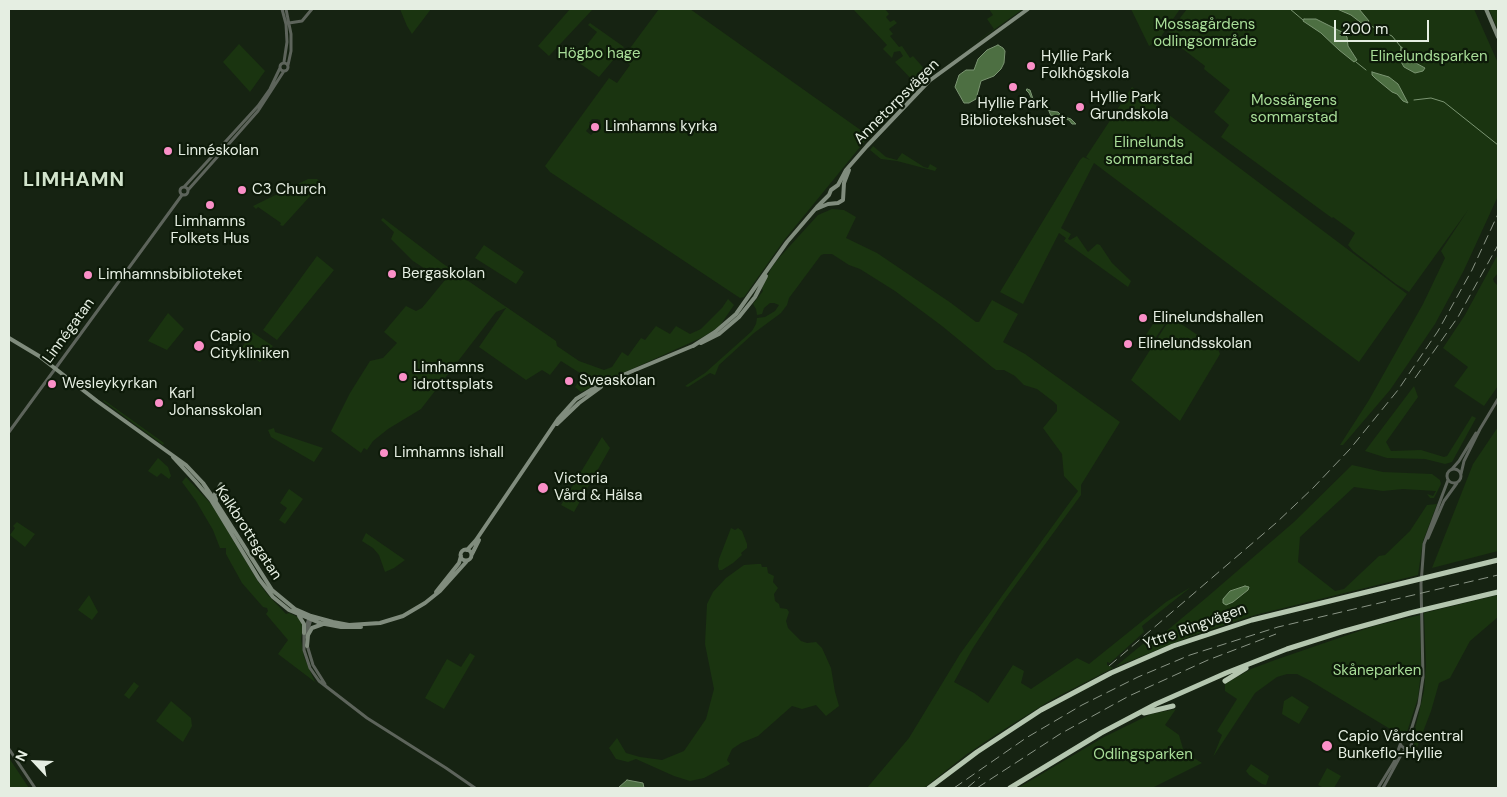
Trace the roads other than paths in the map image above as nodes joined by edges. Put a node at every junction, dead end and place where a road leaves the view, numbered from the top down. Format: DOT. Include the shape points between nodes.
graph roads {
  1 [pos="282,9"];
  2 [pos="286,9"];
  3 [pos="312,9"];
  4 [pos="1028,9"];
  5 [pos="1486,9"];
  6 [pos="288,24"];
  7 [pos="1498,37"];
  8 [pos="284,62"];
  9 [pos="288,65"];
  10 [pos="282,70"];
  11 [pos="856,160"];
  12 [pos="184,188"];
  13 [pos="836,188"];
  14 [pos="188,190"];
  15 [pos="843,191"];
  16 [pos="182,195"];
  17 [pos="829,195"];
  18 [pos="834,203"];
  19 [pos="812,212"];
  20 [pos="9,338"];
  21 [pos="55,368"];
  22 [pos="1498,399"];
  23 [pos="1480,428"];
  24 [pos="9,432"];
  25 [pos="172,456"];
  26 [pos="1452,469"];
  27 [pos="522,471"];
  28 [pos="1461,474"];
  29 [pos="1448,480"];
  30 [pos="1456,483"];
  31 [pos="221,484"];
  32 [pos="216,502"];
  33 [pos="467,550"];
  34 [pos="472,554"];
  35 [pos="461,556"];
  36 [pos="1422,558"];
  37 [pos="467,560"];
  38 [pos="1498,560"];
  39 [pos="1498,592"];
  40 [pos="415,609"];
  41 [pos="288,610"];
  42 [pos="310,618"];
  43 [pos="380,623"];
  44 [pos="326,624"];
  45 [pos="304,633"];
  46 [pos="306,646"];
  47 [pos="1261,659"];
  48 [pos="1225,681"];
  49 [pos="332,692"];
  50 [pos="1173,706"];
  51 [pos="1130,718"];
  52 [pos="1409,737"];
  53 [pos="1400,745"];
  54 [pos="1407,748"];
  55 [pos="9,749"];
  56 [pos="35,788"];
  57 [pos="475,788"];
  58 [pos="929,788"];
  59 [pos="1010,788"];
  60 [pos="1378,788"];
  61 [pos="1383,788"];
  1 -- 6 [label="street"];
  2 -- 6 [label="street"];
  3 -- 6 [label="street" via="302,21"];
  4 -- 11 [label="main road, Annetorpsvägen" via="929,81"];
  5 -- 7 [label="main road"];
  6 -- 8 [label="street"];
  6 -- 9 [label="street" via="291,51"];
  8 -- 9 [label="street"];
  8 -- 10 [label="street" via="280,65"];
  9 -- 10 [label="street"];
  10 -- 12 [label="street" via="258,106"];
  10 -- 14 [label="street" via="258,111"];
  11 -- 13 [label="main road, Annetorpsvägen"];
  11 -- 15 [label="main road, Annetorpsvägen"];
  12 -- 14 [label="street"];
  12 -- 16 [label="street" via="180,191"];
  13 -- 15 [label="main road"];
  13 -- 17 [label="main road"];
  14 -- 16 [label="street" via="186,195"];
  15 -- 18 [label="main road" via="843,200"];
  16 -- 21 [label="street, Linnégatan"];
  17 -- 18 [label="main road"];
  17 -- 19 [label="main road"];
  18 -- 19 [label="main road"];
  19 -- 27 [label="main road" via="772,262 759,290 739,317 719,334 614,379 579,403 551,430"];
  20 -- 21 [label="main road, Kalkbrottsgatan"];
  21 -- 24 [label="street, Linnégatan"];
  21 -- 25 [label="main road, Kalkbrottsgatan"];
  22 -- 23 [label="street"];
  23 -- 26 [label="street"];
  23 -- 28 [label="street"];
  25 -- 32 [label="main road, Kalkbrottsgatan" via="190,470"];
  25 -- 41 [label="main road, Kalkbrottsgatan" via="211,500 266,589"];
  26 -- 28 [label="street"];
  26 -- 29 [label="street" via="1447,474"];
  27 -- 33 [label="main road"];
  27 -- 34 [label="main road"];
  28 -- 30 [label="street"];
  29 -- 30 [label="street"];
  29 -- 36 [label="street" via="1427,532"];
  30 -- 36 [label="street" via="1432,526"];
  31 -- 32 [label="main road" via="215,494"];
  32 -- 42 [label="main road, Kalkbrottsgatan" via="272,590"];
  33 -- 34 [label="main road"];
  33 -- 35 [label="main road"];
  34 -- 37 [label="main road"];
  35 -- 37 [label="main road"];
  35 -- 40 [label="main road" via="436,592"];
  36 -- 52 [label="street" via="1423,678"];
  37 -- 40 [label="main road" via="440,591"];
  38 -- 58 [label="highway, Yttre Ringvägen" via="1252,620 1139,660 1041,710"];
  39 -- 47 [label="highway" via="1410,612"];
  40 -- 43 [label="main road"];
  41 -- 42 [label="main road, Kalkbrottsgatan"];
  41 -- 45 [label="main road" via="301,618"];
  42 -- 43 [label="main road" via="349,625"];
  42 -- 44 [label="main road, Kalkbrottsgatan"];
  42 -- 45 [label="street"];
  42 -- 46 [label="street"];
  43 -- 44 [label="main road, Kalkbrottsgatan" via="353,628"];
  44 -- 46 [label="main road" via="312,628"];
  45 -- 49 [label="street" via="304,650 310,668"];
  46 -- 49 [label="street" via="312,665"];
  47 -- 48 [label="highway"];
  47 -- 51 [label="highway"];
  49 -- 57 [label="street"];
  50 -- 51 [label="highway"];
  51 -- 59 [label="highway"];
  52 -- 53 [label="street" via="1401,738"];
  52 -- 54 [label="street" via="1412,744"];
  53 -- 54 [label="street"];
  53 -- 60 [label="street"];
  54 -- 61 [label="street"];
  55 -- 56 [label="street"];
}
